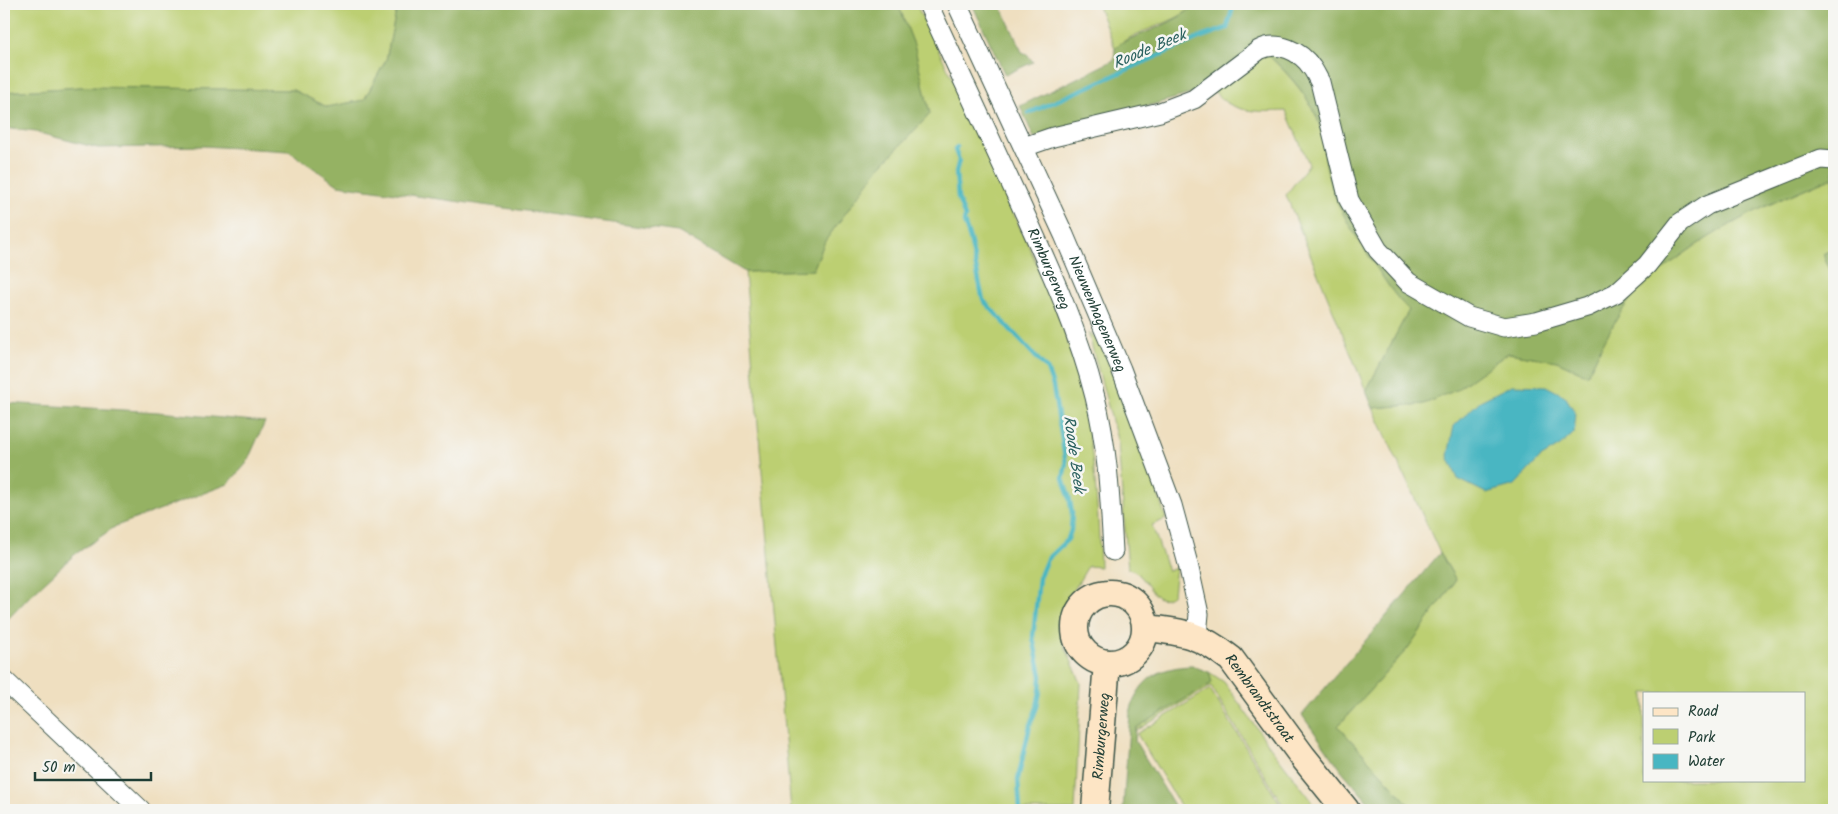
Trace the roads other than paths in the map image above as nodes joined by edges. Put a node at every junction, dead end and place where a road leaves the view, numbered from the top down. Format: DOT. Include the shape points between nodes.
graph roads {
  1 [pos="928,4"];
  2 [pos="957,4"];
  3 [pos="1024,147"];
  4 [pos="1834,160"];
  5 [pos="1113,551"];
  6 [pos="1146,628"];
  7 [pos="1197,636"];
  8 [pos="1107,663"];
  9 [pos="4,680"];
  10 [pos="141,810"];
  11 [pos="1095,810"];
  12 [pos="1346,810"];
  1 -- 5 [label="street, Rimburgerweg" via="1070,317 1102,426"];
  2 -- 3 [label="street, Nieuwenhagenerweg"];
  3 -- 4 [label="street" via="1160,112 1194,99 1259,50 1268,45 1280,45 1312,66 1320,82 1349,200 1378,250 1408,282 1470,317 1504,327 1536,322 1587,307 1616,293 1647,265 1680,223 1707,205 1821,160"];
  3 -- 7 [label="street, Nieuwenhagenerweg" via="1121,369 1172,505 1199,614"];
  6 -- 7 [label="street, Rembrandtstraat"];
  6 -- 8 [label="street" via="1141,646 1134,654 1117,663"];
  6 -- 8 [label="street" via="1141,610 1129,597 1103,593 1088,600 1075,621 1076,638 1091,658"];
  7 -- 12 [label="street, Rembrandtstraat" via="1231,659"];
  8 -- 11 [label="street, Rimburgerweg"];
  9 -- 10 [label="street"];
}
